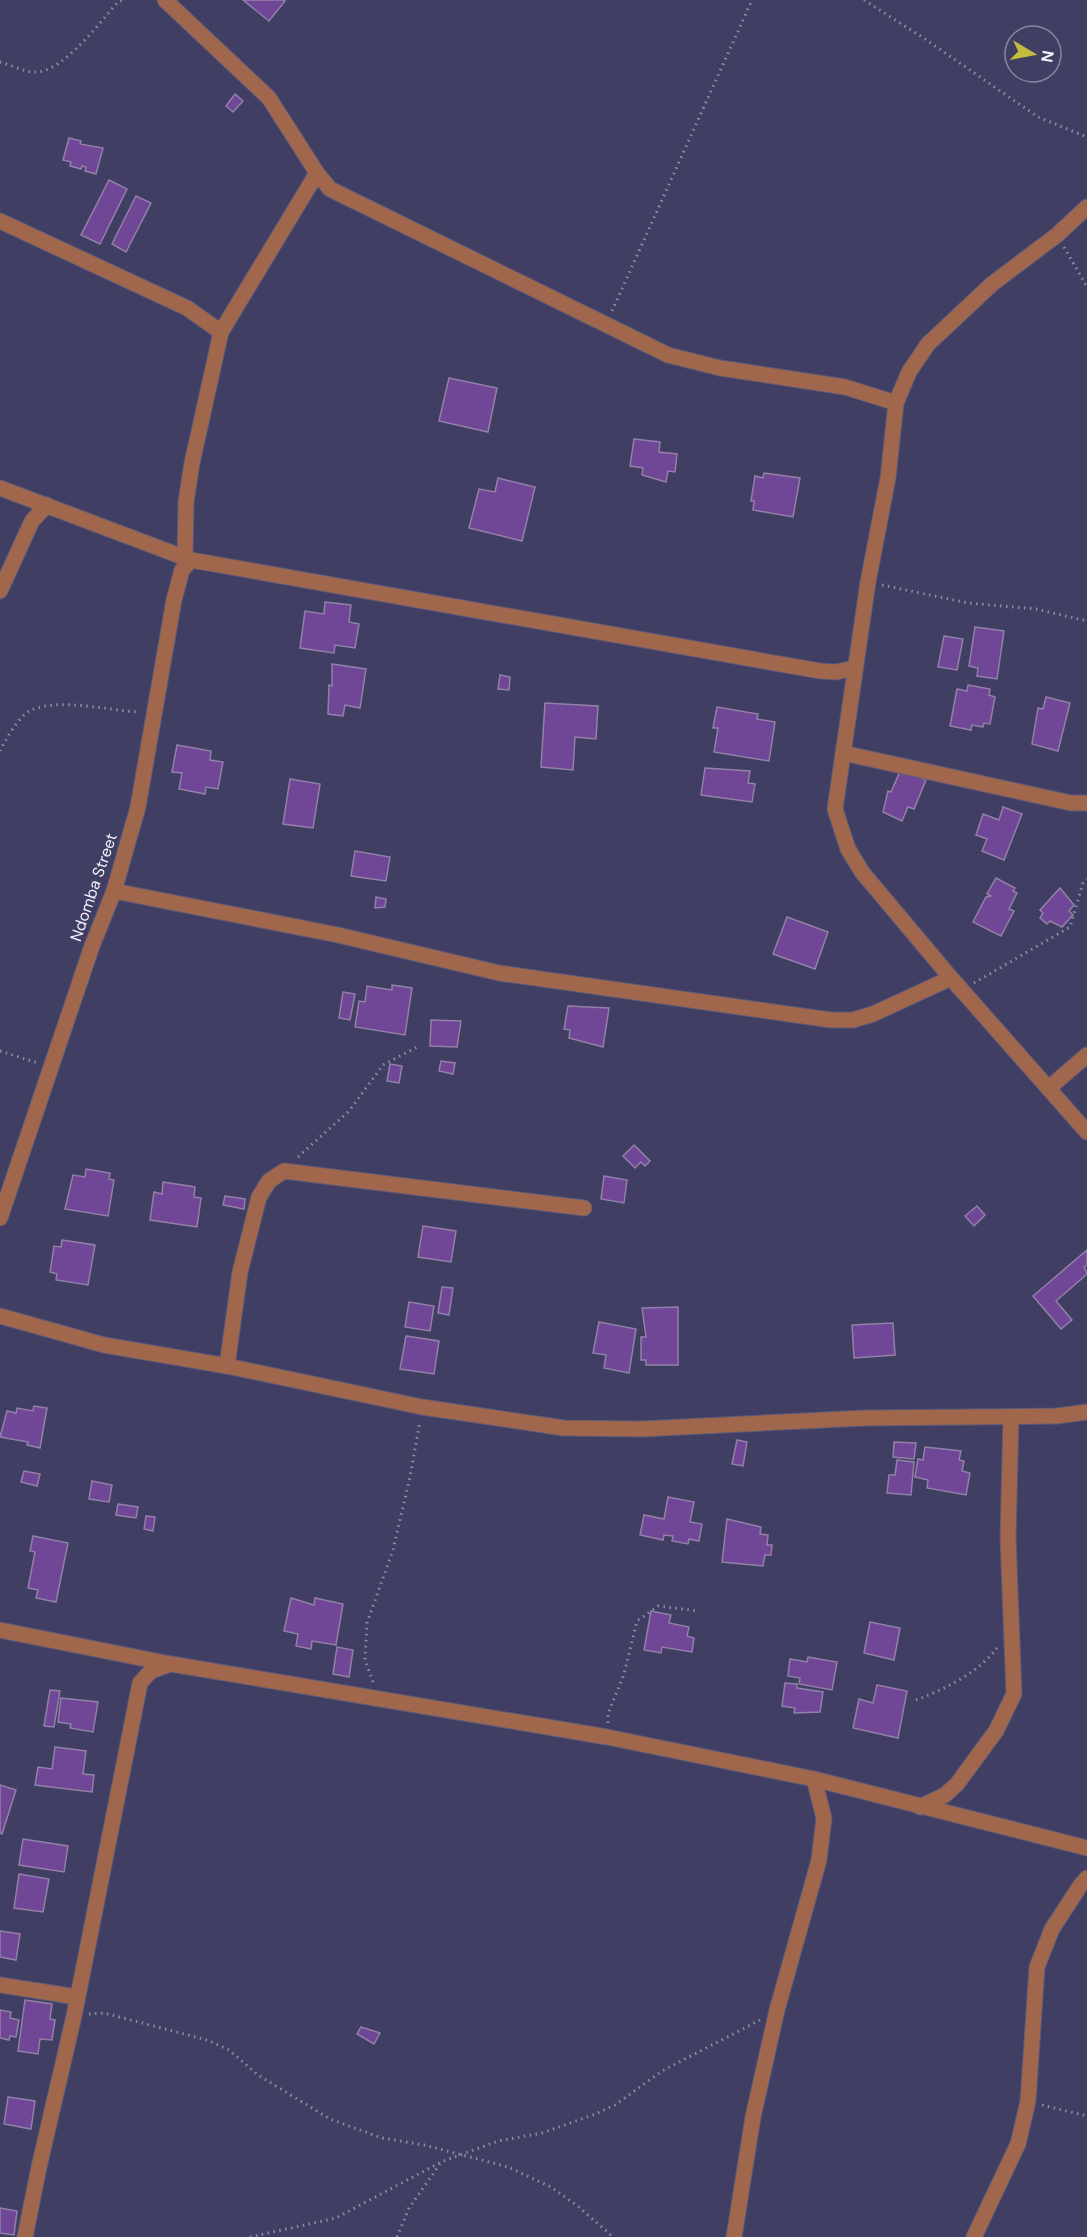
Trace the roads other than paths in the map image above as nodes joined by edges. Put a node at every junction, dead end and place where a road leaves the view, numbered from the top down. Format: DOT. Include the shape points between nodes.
graph roads {
  1 [pos="165,0"];
  2 [pos="316,173"];
  3 [pos="1087,207"];
  4 [pos="0,222"];
  5 [pos="221,332"];
  6 [pos="896,404"];
  7 [pos="0,488"];
  8 [pos="47,506"];
  9 [pos="188,558"];
  10 [pos="0,591"];
  11 [pos="855,668"];
  12 [pos="843,753"];
  13 [pos="1087,803"];
  14 [pos="114,891"];
  15 [pos="951,978"];
  16 [pos="1087,1055"];
  17 [pos="1048,1089"];
  18 [pos="1087,1132"];
  19 [pos="584,1208"];
  20 [pos="0,1218"];
  21 [pos="0,1316"];
  22 [pos="227,1366"];
  23 [pos="1087,1412"];
  24 [pos="1011,1417"];
  25 [pos="0,1630"];
  26 [pos="127,1655"];
  27 [pos="171,1664"];
  28 [pos="140,1683"];
  29 [pos="814,1779"];
  30 [pos="920,1807"];
  31 [pos="1087,1848"];
  32 [pos="1087,1878"];
  33 [pos="0,1985"];
  34 [pos="77,1997"];
  35 [pos="25,2237"];
  36 [pos="734,2237"];
  37 [pos="974,2237"];
  1 -- 2 [label="street" via="270,98"];
  2 -- 5 [label="street"];
  2 -- 6 [label="street" via="330,189 668,355 720,368 845,387"];
  3 -- 6 [label="street" via="992,284 928,344 909,372"];
  4 -- 5 [label="street" via="187,308"];
  5 -- 9 [label="street" via="186,502"];
  6 -- 11 [label="street" via="888,478"];
  7 -- 8 [label="street"];
  8 -- 9 [label="street"];
  8 -- 10 [label="street" via="32,521"];
  9 -- 11 [label="street" via="820,671"];
  9 -- 14 [label="street, Ndomba Street" via="174,600 138,807"];
  11 -- 12 [label="street"];
  12 -- 13 [label="street" via="1071,803"];
  12 -- 15 [label="street" via="835,808 848,849 862,872"];
  14 -- 15 [label="street" via="338,935 499,973 831,1020 853,1020 873,1014"];
  14 -- 20 [label="street, Ndomba Street"];
  15 -- 17 [label="street"];
  16 -- 17 [label="street"];
  17 -- 18 [label="street"];
  19 -- 22 [label="street" via="284,1170 268,1181 259,1197 240,1272"];
  21 -- 22 [label="street" via="104,1345"];
  22 -- 24 [label="street" via="422,1407 564,1428"];
  23 -- 24 [label="street"];
  24 -- 30 [label="street" via="1008,1538 1014,1694 996,1731 957,1784 945,1795"];
  25 -- 26 [label="street"];
  26 -- 27 [label="street"];
  26 -- 28 [label="street"];
  27 -- 28 [label="street" via="151,1671"];
  27 -- 29 [label="street" via="607,1737"];
  28 -- 34 [label="street"];
  29 -- 30 [label="street"];
  29 -- 36 [label="street" via="824,1818 819,1860 777,2010 753,2117"];
  30 -- 31 [label="street"];
  32 -- 37 [label="street" via="1052,1929 1037,1967 1028,2101 1018,2144"];
  33 -- 34 [label="street"];
  34 -- 35 [label="street"];
}
